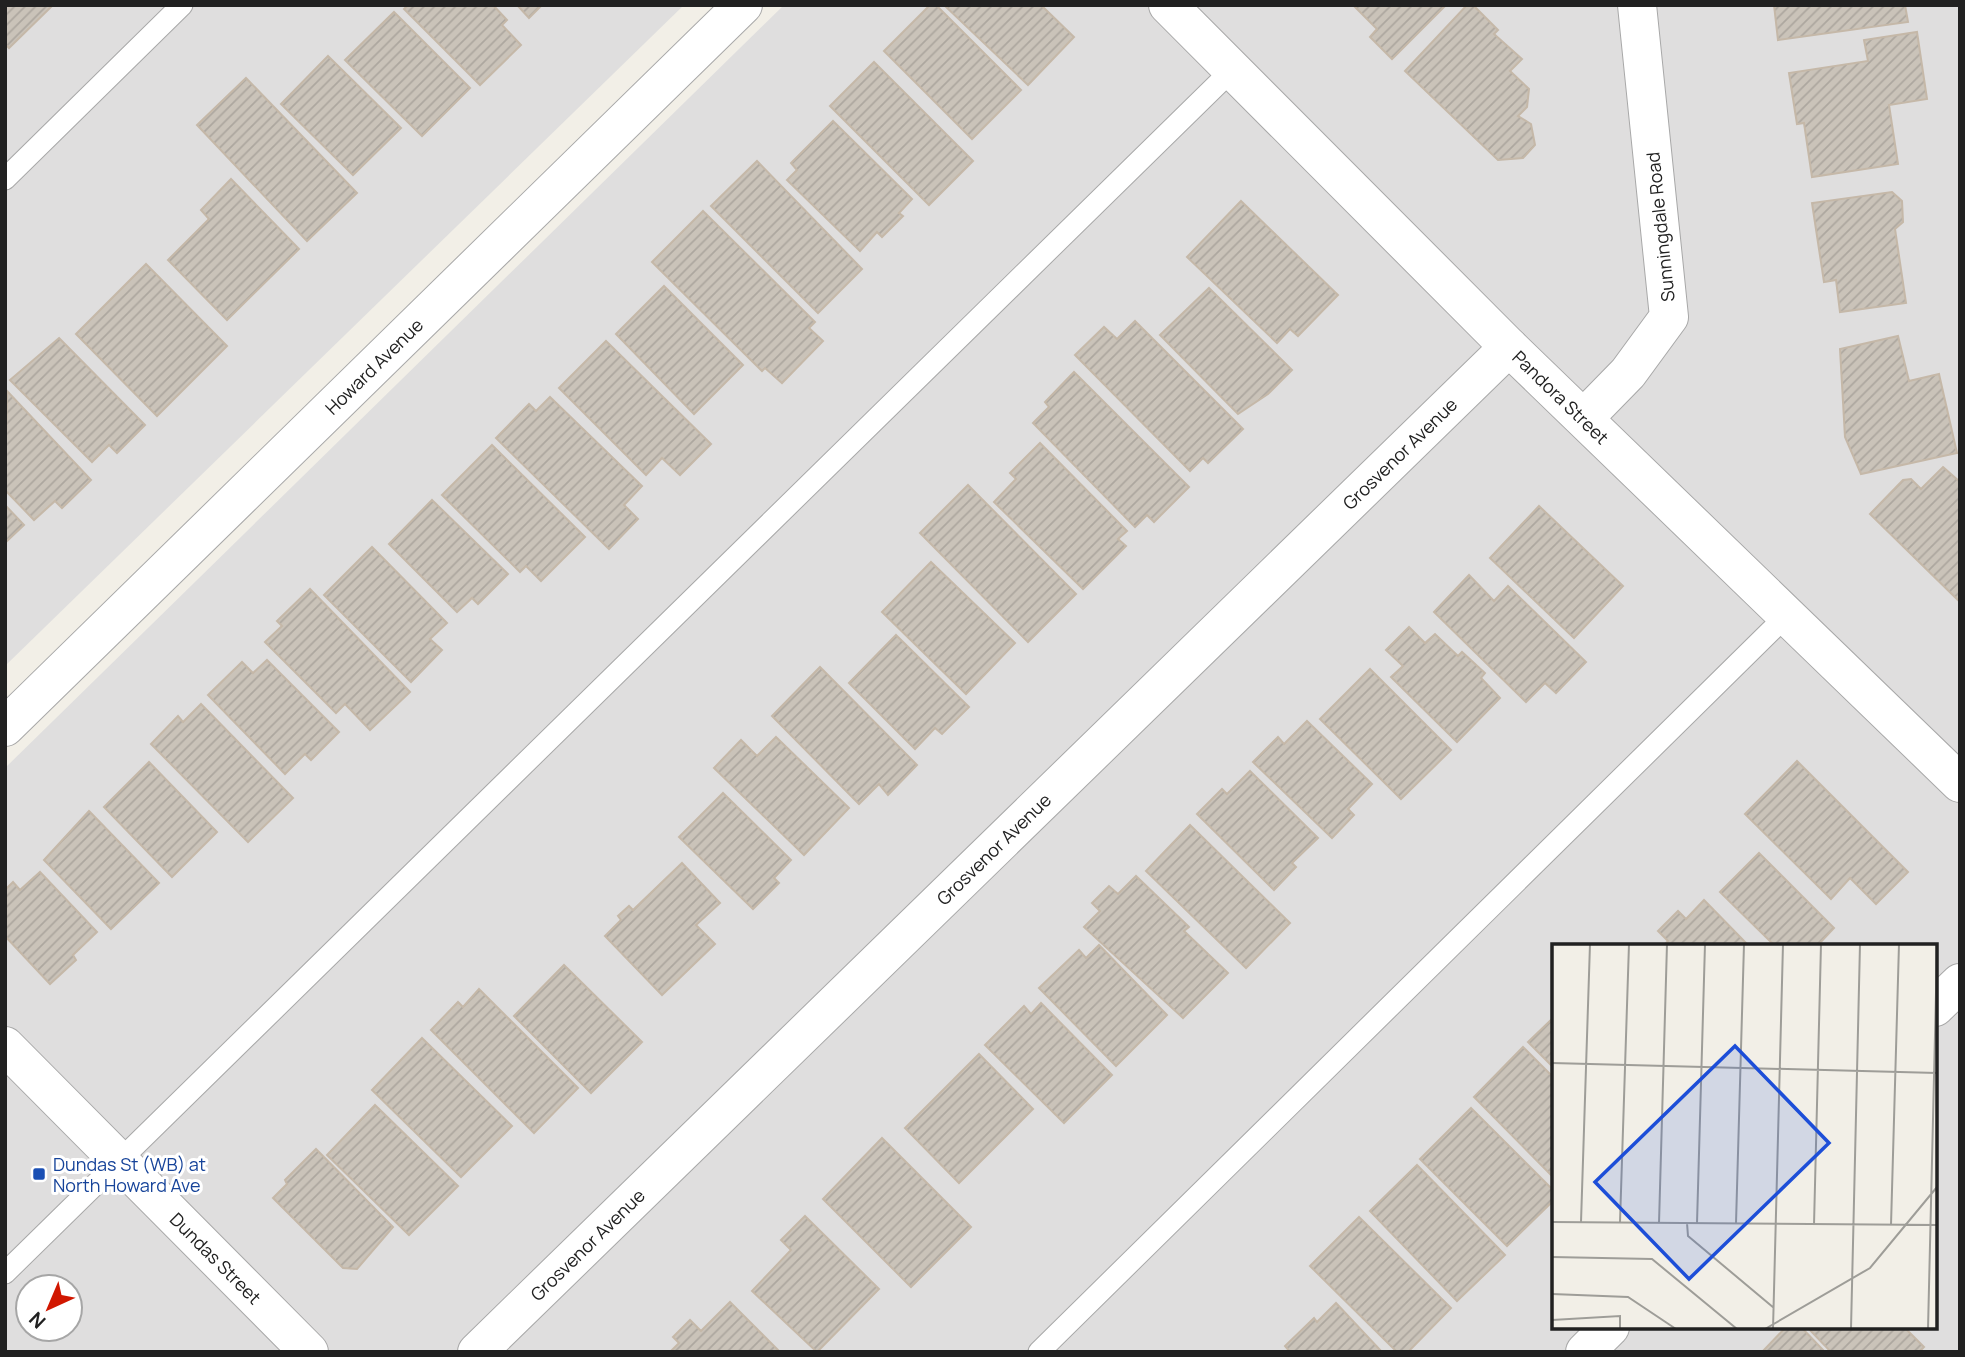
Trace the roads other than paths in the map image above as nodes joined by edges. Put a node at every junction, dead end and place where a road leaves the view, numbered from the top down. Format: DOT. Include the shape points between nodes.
graph roads {
  1 [pos="182,5"];
  2 [pos="743,5"];
  3 [pos="1168,5"];
  4 [pos="1637,5"];
  5 [pos="1232,70"];
  6 [pos="5,179"];
  7 [pos="1509,347"];
  8 [pos="1584,418"];
  9 [pos="1788,614"];
  10 [pos="5,727"];
  11 [pos="1960,783"];
  12 [pos="1960,983"];
  13 [pos="1937,1005"];
  14 [pos="5,1046"];
  15 [pos="119,1161"];
  16 [pos="5,1273"];
  17 [pos="1608,1329"];
  18 [pos="309,1352"];
  19 [pos="477,1352"];
  20 [pos="1039,1352"];
  21 [pos="1585,1352"];
  1 -- 6 [label="lane"];
  2 -- 10 [label="street, Howard Avenue"];
  3 -- 5 [label="street, Pandora Street"];
  4 -- 8 [label="street, Sunningdale Road" via="1669,317 1628,373"];
  5 -- 7 [label="street, Pandora Street"];
  5 -- 15 [label="lane"];
  7 -- 8 [label="street, Pandora Street"];
  7 -- 19 [label="street, Grosvenor Avenue"];
  8 -- 9 [label="street, Pandora Street"];
  9 -- 11 [label="street, Pandora Street"];
  9 -- 20 [label="lane"];
  12 -- 13 [label="street"];
  14 -- 15 [label="street, Dundas Street"];
  15 -- 16 [label="lane"];
  15 -- 18 [label="street, Dundas Street"];
  17 -- 21 [label="street"];
}
